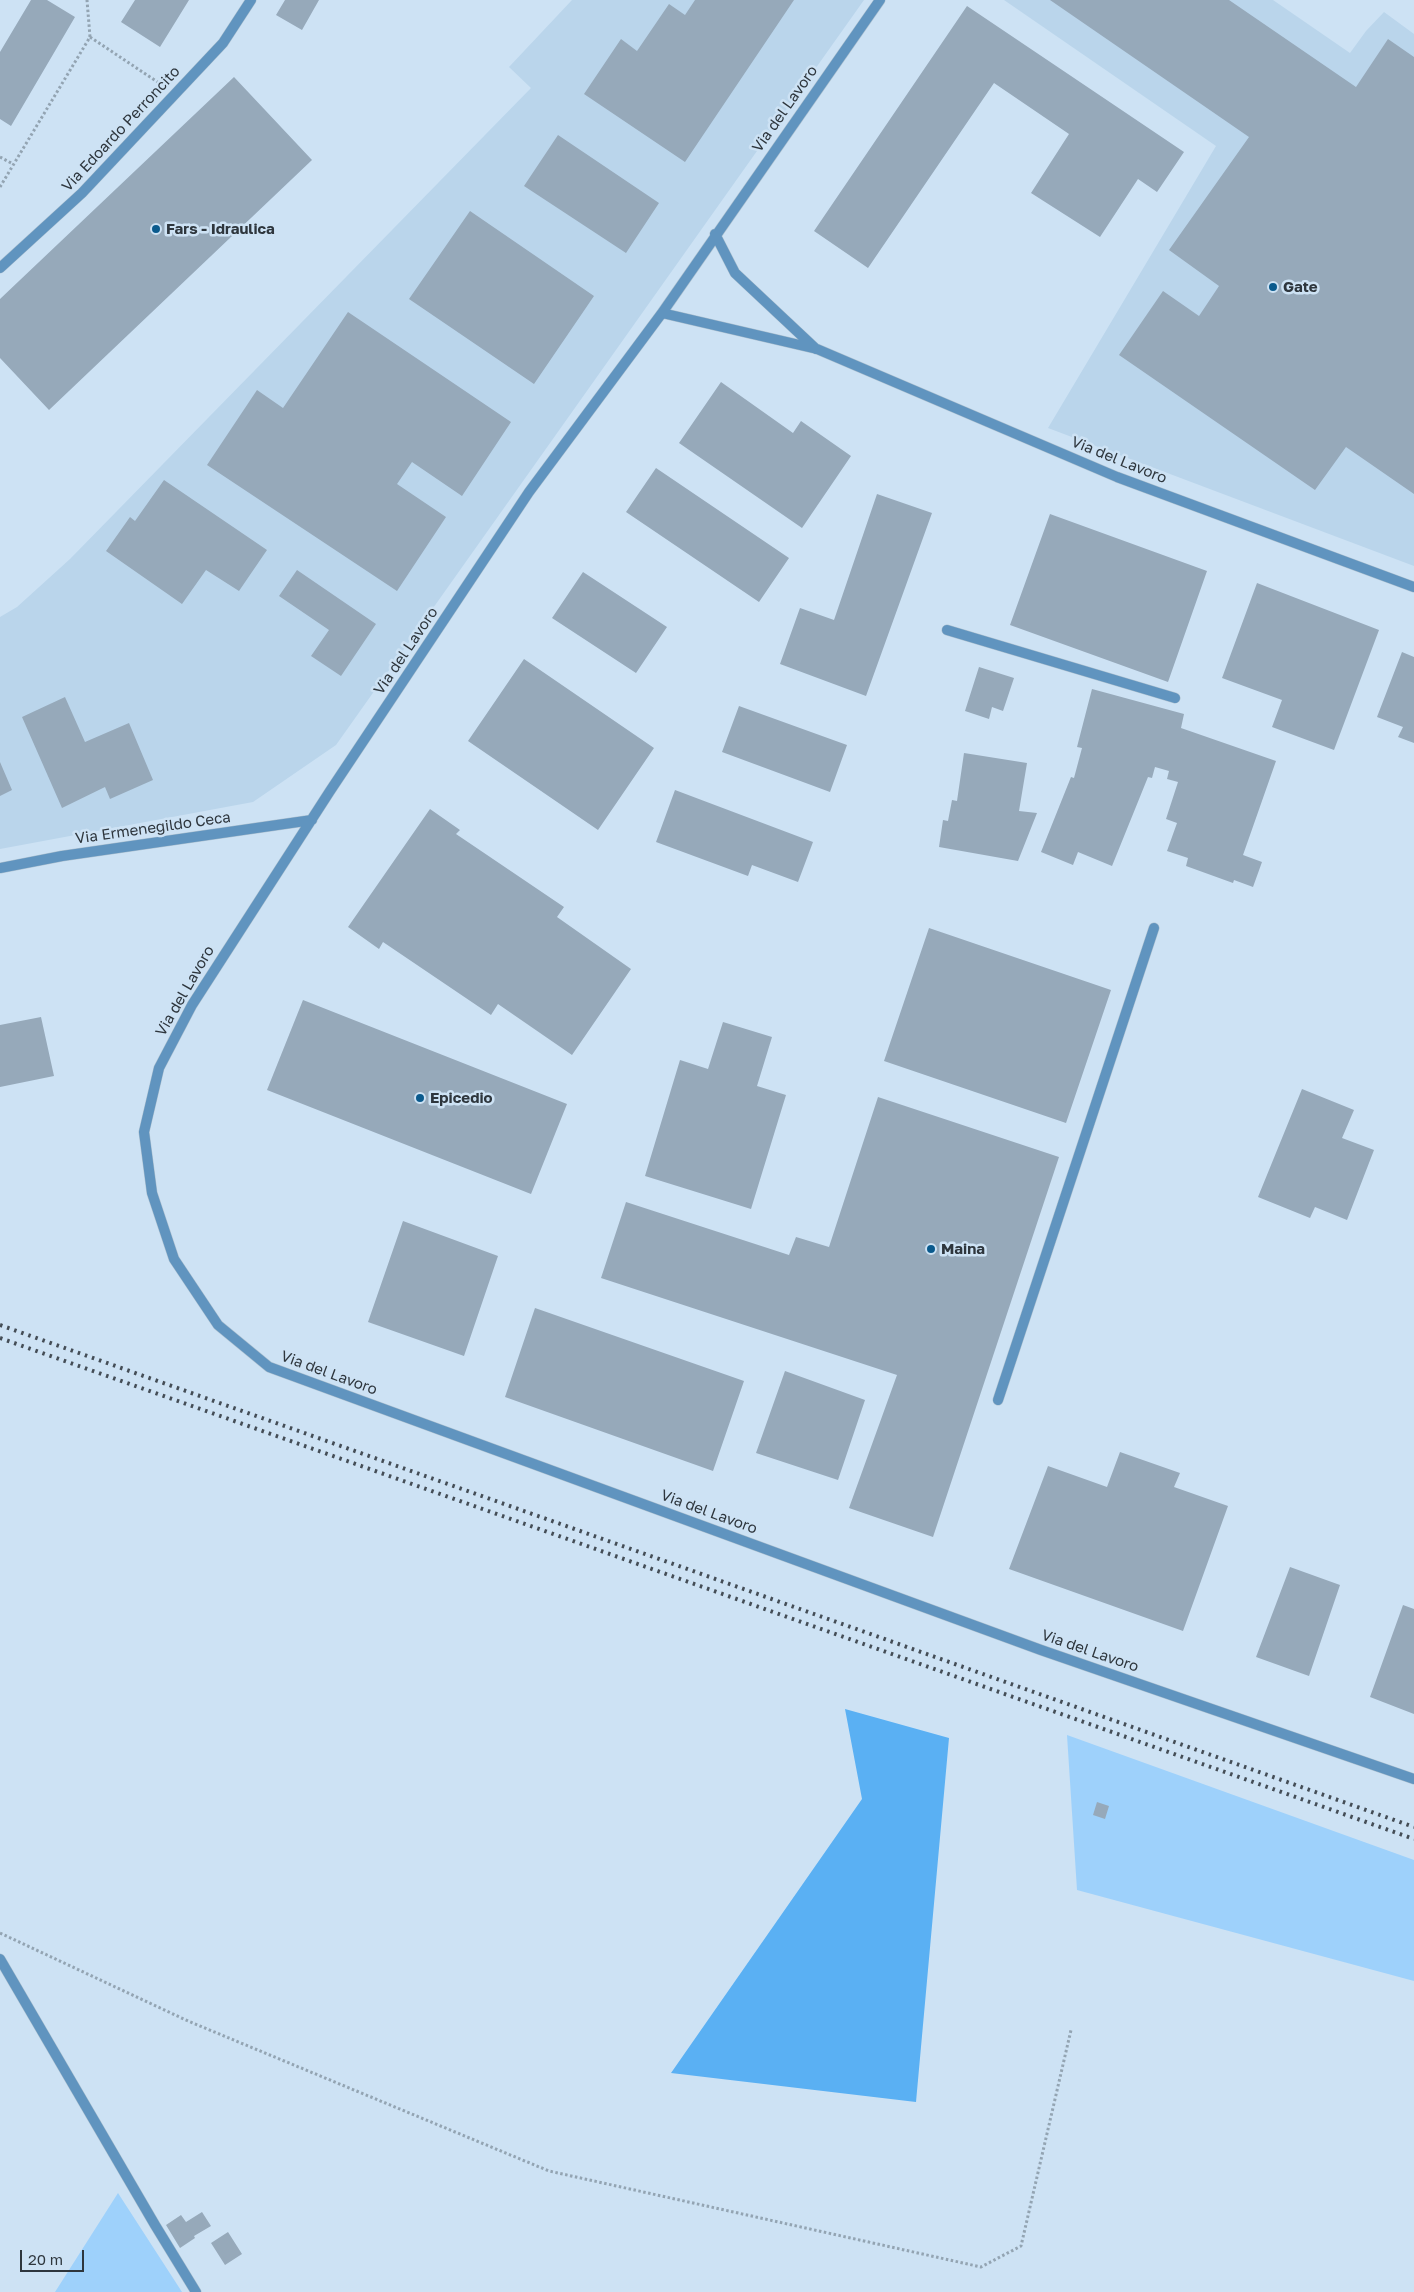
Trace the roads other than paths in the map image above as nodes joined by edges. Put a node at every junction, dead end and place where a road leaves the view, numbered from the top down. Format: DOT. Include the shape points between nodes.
graph roads {
  1 [pos="251,0"];
  2 [pos="880,0"];
  3 [pos="715,234"];
  4 [pos="0,268"];
  5 [pos="662,313"];
  6 [pos="817,350"];
  7 [pos="1414,586"];
  8 [pos="947,630"];
  9 [pos="1176,698"];
  10 [pos="312,820"];
  11 [pos="0,868"];
  12 [pos="1154,928"];
  13 [pos="998,1400"];
  14 [pos="1414,1779"];
  15 [pos="0,1959"];
  16 [pos="196,2292"];
  1 -- 4 [label="street, Via Edoardo Perroncito" via="223,43 82,193"];
  2 -- 3 [label="street, Via del Lavoro"];
  3 -- 5 [label="street, Via del Lavoro"];
  3 -- 6 [label="street, Via del Lavoro" via="735,273"];
  5 -- 6 [label="street, Via del Lavoro"];
  5 -- 10 [label="street, Via del Lavoro" via="529,492"];
  6 -- 7 [label="street, Via del Lavoro" via="1117,477"];
  8 -- 9 [label="street"];
  10 -- 11 [label="street, Via Ermenegildo Ceca"];
  10 -- 14 [label="street, Via del Lavoro" via="192,1005 159,1068 144,1132 152,1193 174,1259 218,1324 269,1367 1041,1650"];
  12 -- 13 [label="street"];
  15 -- 16 [label="street"];
}
